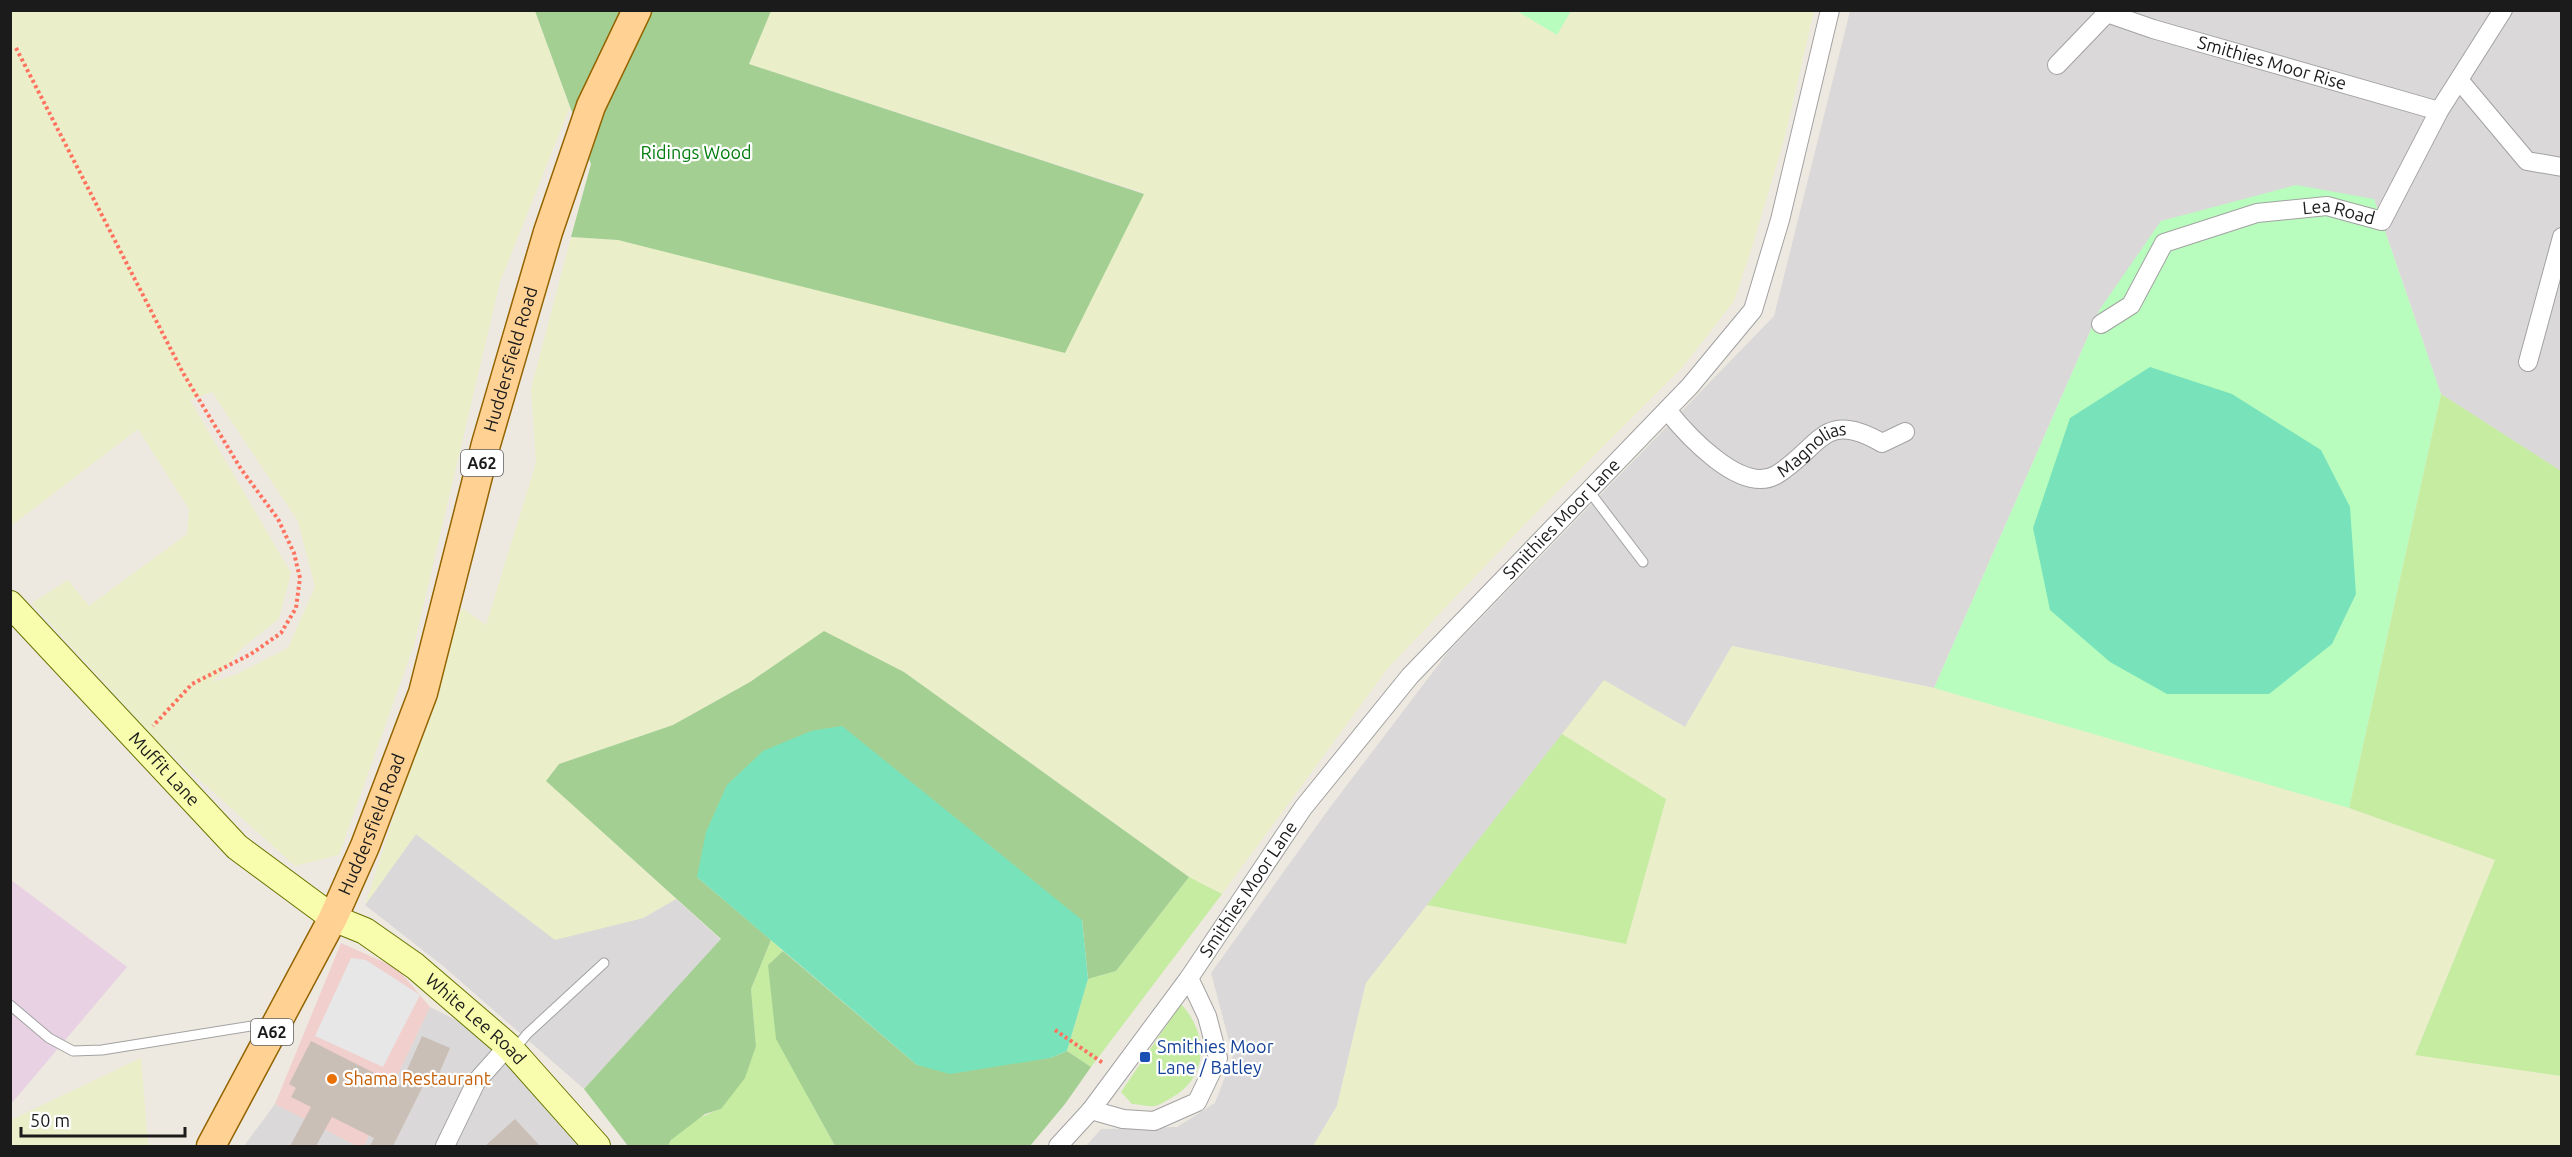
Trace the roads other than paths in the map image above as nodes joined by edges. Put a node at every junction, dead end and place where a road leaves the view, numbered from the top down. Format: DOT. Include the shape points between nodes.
graph roads {
  1 [pos="637,10"];
  2 [pos="1830,10"];
  3 [pos="2503,10"];
  4 [pos="2106,12"];
  5 [pos="2057,65"];
  6 [pos="2459,80"];
  7 [pos="2439,111"];
  8 [pos="2562,168"];
  9 [pos="2562,237"];
  10 [pos="2101,324"];
  11 [pos="2528,362"];
  12 [pos="1667,410"];
  13 [pos="1905,432"];
  14 [pos="1589,491"];
  15 [pos="1643,562"];
  16 [pos="10,604"];
  17 [pos="333,918"];
  18 [pos="604,963"];
  19 [pos="1189,978"];
  20 [pos="10,1005"];
  21 [pos="278,1021"];
  22 [pos="511,1049"];
  23 [pos="1091,1110"];
  24 [pos="211,1146"];
  25 [pos="446,1146"];
  26 [pos="597,1146"];
  27 [pos="1058,1146"];
  1 -- 17 [label="main road, Huddersfield Road / A62" via="591,106 548,232 486,444 423,693"];
  2 -- 12 [label="street, Smithies Moor Lane" via="1780,220 1753,310"];
  3 -- 6 [label="street, Lea Road"];
  4 -- 5 [label="street"];
  4 -- 7 [label="street, Smithies Moor Rise"];
  6 -- 7 [label="street, Lea Road"];
  6 -- 8 [label="street" via="2527,161"];
  7 -- 10 [label="street, Lea Road" via="2382,221 2327,206 2304,208 2257,213 2164,243 2132,305"];
  9 -- 11 [label="street"];
  12 -- 13 [label="street, Magnolias" via="1715,460 1755,479 1774,476 1823,434 1847,428 1882,443"];
  12 -- 14 [label="street, Smithies Moor Lane"];
  14 -- 15 [label="lane"];
  14 -- 19 [label="street, Smithies Moor Lane" via="1410,676 1303,808"];
  16 -- 17 [label="main road, Muffit Lane" via="237,847"];
  17 -- 21 [label="main road, A62"];
  17 -- 22 [label="main road, White Lee Road" via="365,931 415,966"];
  18 -- 22 [label="lane"];
  19 -- 23 [label="street, Smithies Moor Lane"];
  19 -- 23 [label="street" via="1206,1016 1218,1058 1197,1102 1155,1121 1123,1119"];
  20 -- 21 [label="lane" via="49,1038 73,1051 102,1050"];
  21 -- 24 [label="main road, A62"];
  22 -- 25 [label="street" via="476,1082"];
  22 -- 26 [label="main road, White Lee Road"];
  23 -- 27 [label="street, Smithies Moor Lane"];
}
